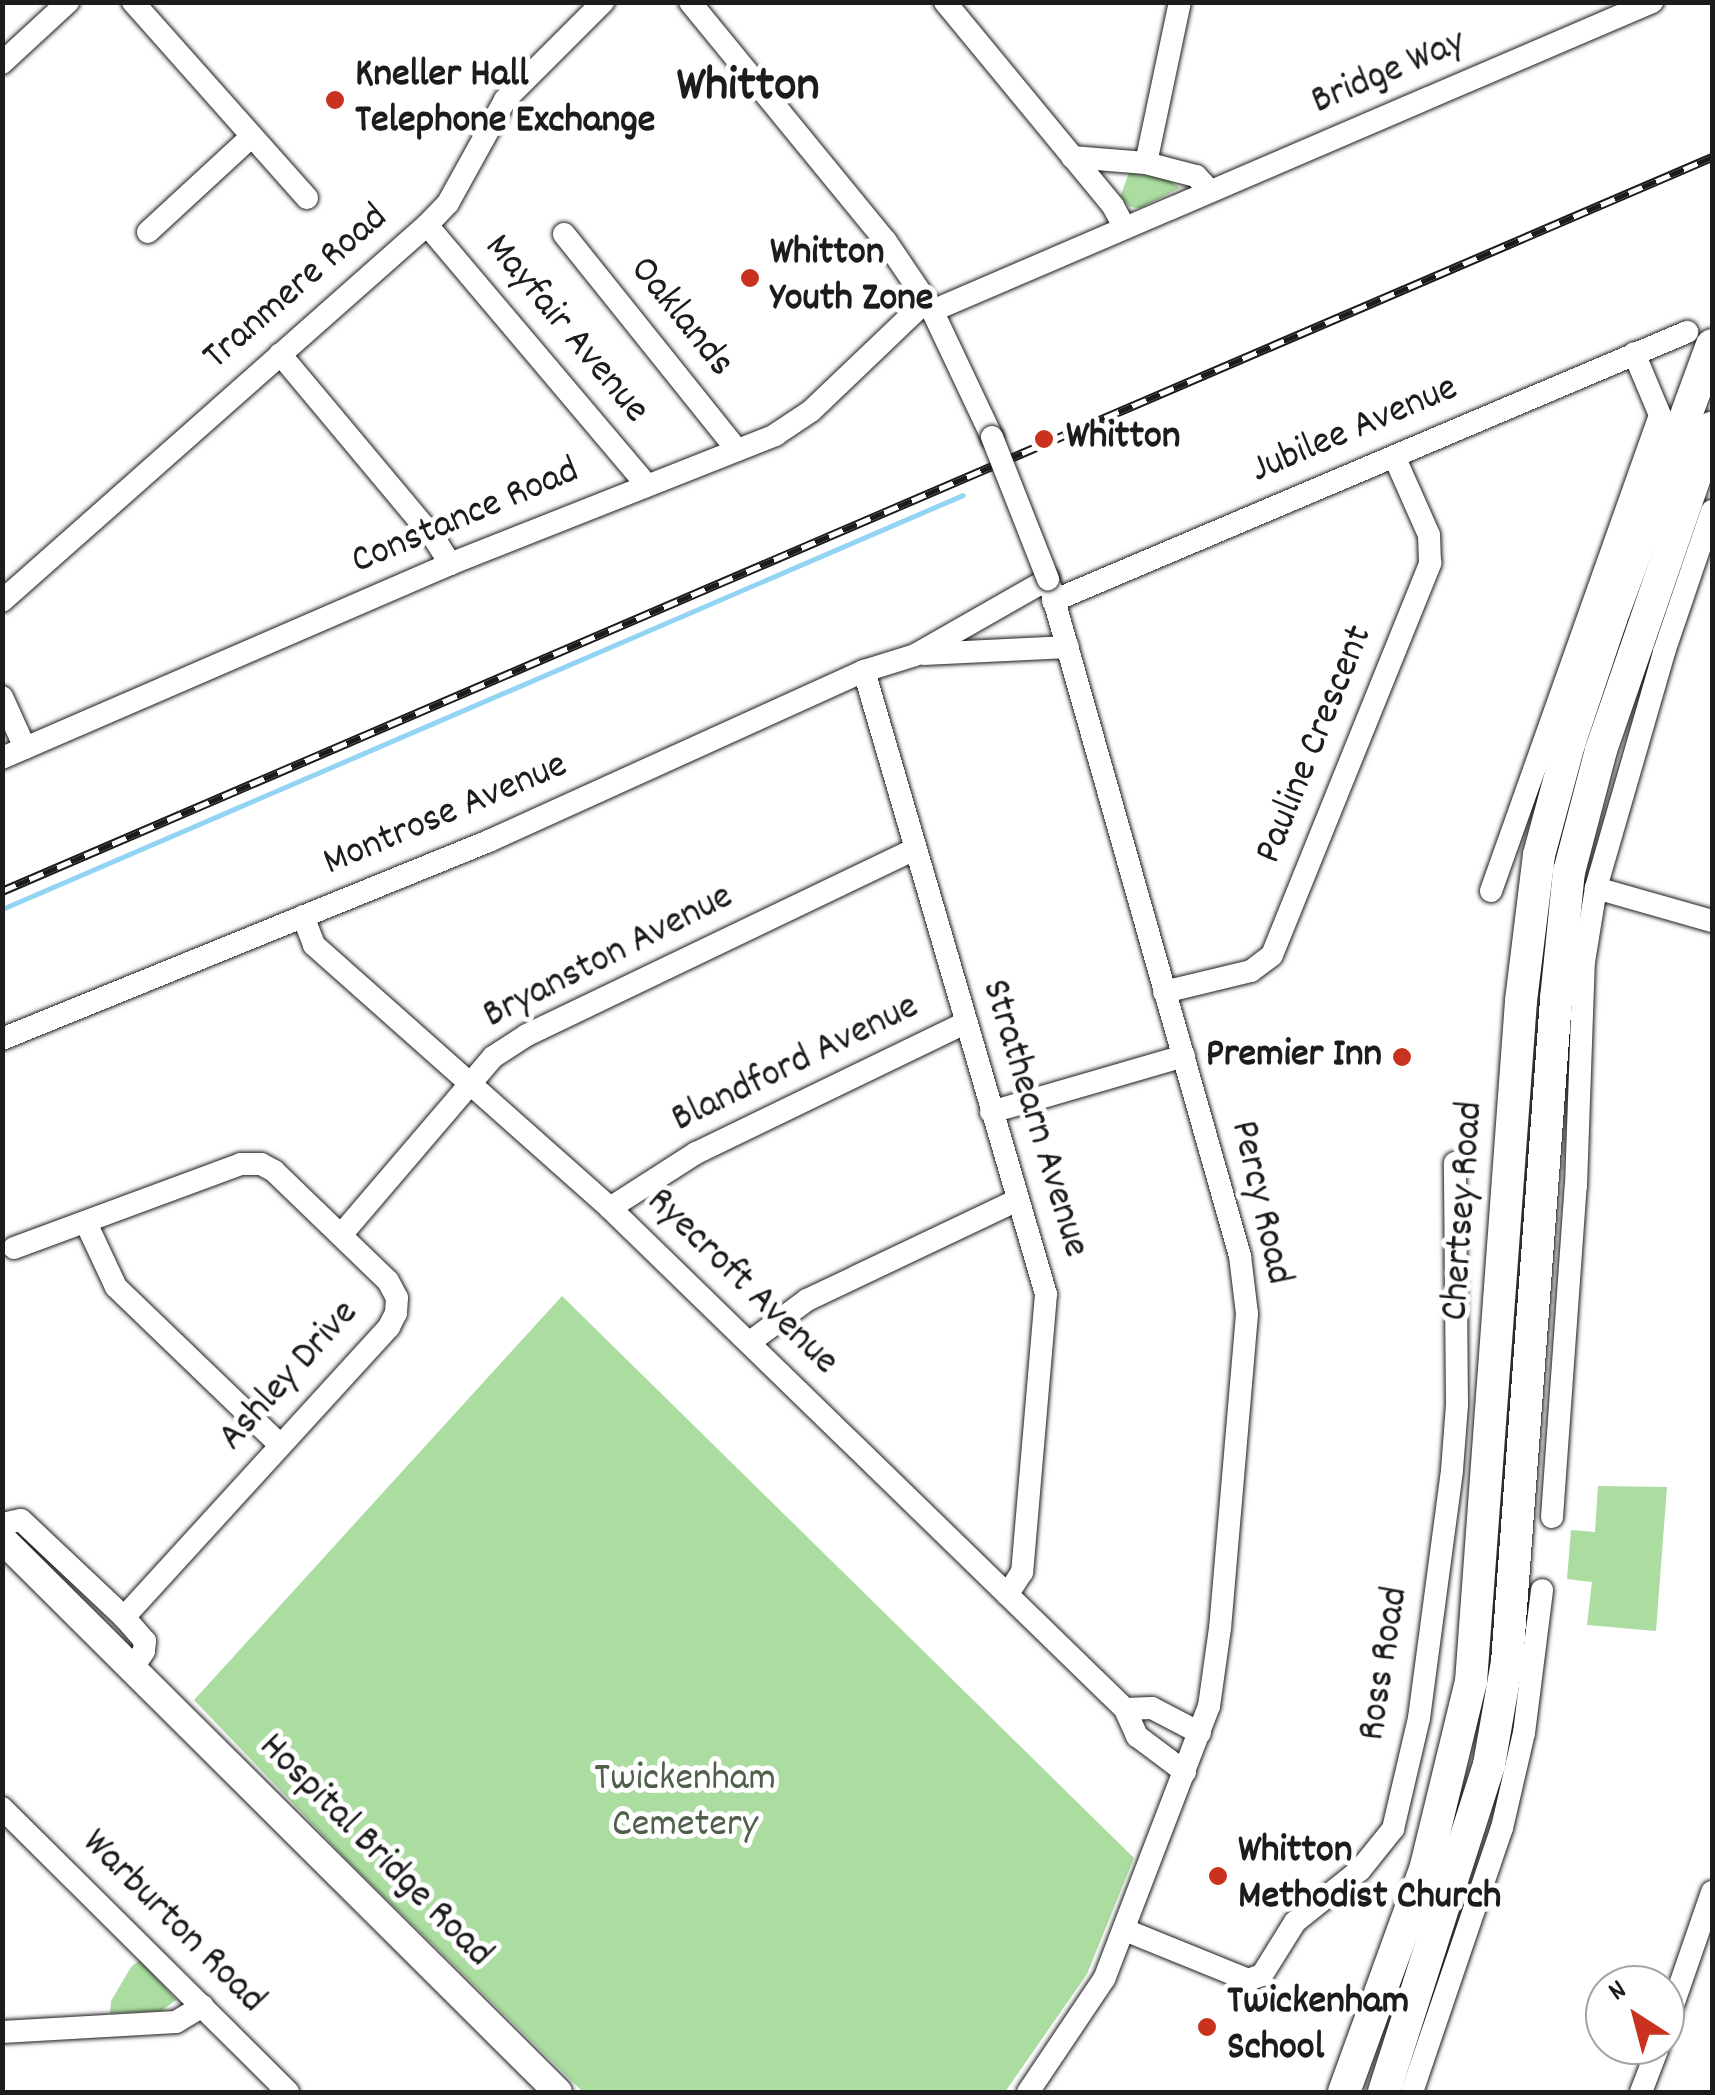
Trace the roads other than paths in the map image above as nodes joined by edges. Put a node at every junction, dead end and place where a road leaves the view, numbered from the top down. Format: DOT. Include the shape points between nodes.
graph roads {
  1 [pos="68,2"];
  2 [pos="132,2"];
  3 [pos="603,2"];
  4 [pos="690,2"];
  5 [pos="945,2"];
  6 [pos="1180,2"];
  7 [pos="1652,2"];
  8 [pos="2,63"];
  9 [pos="250,138"];
  10 [pos="1072,157"];
  11 [pos="1146,163"];
  12 [pos="1210,191"];
  13 [pos="307,198"];
  14 [pos="428,225"];
  15 [pos="1124,227"];
  16 [pos="148,232"];
  17 [pos="564,234"];
  18 [pos="929,306"];
  19 [pos="1700,339"];
  20 [pos="1634,353"];
  21 [pos="280,354"];
  22 [pos="1712,428"];
  23 [pos="737,450"];
  24 [pos="1394,456"];
  25 [pos="644,484"];
  26 [pos="1712,511"];
  27 [pos="450,564"];
  28 [pos="1051,590"];
  29 [pos="2,601"];
  30 [pos="1068,647"];
  31 [pos="1652,648"];
  32 [pos="916,655"];
  33 [pos="864,671"];
  34 [pos="2,697"];
  35 [pos="14,753"];
  36 [pos="915,848"];
  37 [pos="1596,888"];
  38 [pos="1491,892"];
  39 [pos="304,916"];
  40 [pos="1712,922"];
  41 [pos="1164,992"];
  42 [pos="965,1024"];
  43 [pos="2,1039"];
  44 [pos="1184,1056"];
  45 [pos="469,1081"];
  46 [pos="991,1112"];
  47 [pos="1455,1163"];
  48 [pos="1018,1200"];
  49 [pos="610,1208"];
  50 [pos="87,1224"];
  51 [pos="341,1235"];
  52 [pos="14,1248"];
  53 [pos="750,1342"];
  54 [pos="280,1444"];
  55 [pos="1552,1517"];
  56 [pos="2,1524"];
  57 [pos="2,1539"];
  58 [pos="1542,1590"];
  59 [pos="1007,1595"];
  60 [pos="124,1617"];
  61 [pos="131,1670"];
  62 [pos="1125,1709"];
  63 [pos="1200,1733"];
  64 [pos="1185,1772"];
  65 [pos="3,1808"];
  66 [pos="1712,1892"];
  67 [pos="1124,1930"];
  68 [pos="1685,1970"];
  69 [pos="202,2006"];
  70 [pos="2,2032"];
  71 [pos="1651,2065"];
  72 [pos="288,2092"];
  73 [pos="558,2092"];
  74 [pos="1028,2092"];
  75 [pos="1344,2092"];
  76 [pos="1384,2092"];
  77 [pos="1412,2092"];
  78 [pos="1641,2092"];
  1 -- 8 [label="street"];
  2 -- 9 [label="street"];
  3 -- 14 [label="street, Tranmere Road" via="505,100"];
  4 -- 18 [label="street, Percy Road" via="886,240"];
  5 -- 10 [label="street"];
  6 -- 11 [label="street"];
  7 -- 12 [label="street, Bridge Way"];
  9 -- 13 [label="street"];
  9 -- 16 [label="street"];
  10 -- 11 [label="street"];
  10 -- 15 [label="street"];
  11 -- 12 [label="street" via="1196,176"];
  12 -- 15 [label="street, Bridge Way"];
  14 -- 21 [label="street, Tranmere Road"];
  14 -- 25 [label="street, Mayfair Avenue"];
  15 -- 18 [label="street, Bridge Way"];
  17 -- 23 [label="street, Oaklands"];
  18 -- 23 [label="street, Constance Road" via="811,412"];
  18 -- 28 [label="street, Percy Road, bridge" via="992,438"];
  19 -- 20 [label="street, Jubilee Avenue"];
  19 -- 75 [label="highway, Chertsey Road" via="1539,855 1471,1682 1425,1870"];
  20 -- 24 [label="street, Jubilee Avenue"];
  20 -- 38 [label="street" via="1660,415"];
  21 -- 27 [label="street"];
  21 -- 29 [label="street, Tranmere Road"];
  22 -- 31 [label="highway, Chertsey Road"];
  23 -- 25 [label="street, Constance Road"];
  24 -- 28 [label="street, Jubilee Avenue"];
  24 -- 41 [label="street, Pauline Crescent" via="1429,535 1430,563 1272,955 1251,971"];
  25 -- 27 [label="street, Constance Road"];
  26 -- 31 [label="street, Chertsey Road"];
  27 -- 35 [label="street, Constance Road"];
  28 -- 30 [label="street, Percy Road"];
  28 -- 32 [label="street, Montrose Avenue"];
  30 -- 32 [label="street, Montrose Avenue"];
  30 -- 41 [label="street, Percy Road"];
  31 -- 37 [label="street, Chertsey Road"];
  31 -- 76 [label="highway, Chertsey Road" via="1601,750 1570,872 1507,1662 1489,1764"];
  32 -- 33 [label="street, Montrose Avenue"];
  33 -- 36 [label="street, Strathearn Avenue"];
  33 -- 39 [label="street, Montrose Avenue" via="506,834"];
  34 -- 35 [label="street"];
  36 -- 42 [label="street, Strathearn Avenue"];
  36 -- 45 [label="street, Bryanston Avenue" via="527,1035"];
  37 -- 40 [label="street"];
  37 -- 55 [label="street, Chertsey Road" via="1584,962"];
  39 -- 43 [label="street, Montrose Avenue"];
  39 -- 45 [label="street, Ryecroft Avenue" via="314,945"];
  41 -- 44 [label="street, Percy Road"];
  42 -- 46 [label="street, Strathearn Avenue"];
  42 -- 49 [label="street, Blandford Avenue" via="696,1152"];
  44 -- 46 [label="street"];
  44 -- 63 [label="street, Percy Road" via="1240,1256 1247,1314 1216,1662"];
  45 -- 49 [label="street, Ryecroft Avenue"];
  45 -- 51 [label="street, Bryanston Avenue"];
  46 -- 48 [label="street, Strathearn Avenue"];
  47 -- 67 [label="street, Ross Road" via="1452,1470 1419,1718 1393,1829 1360,1870 1296,1922 1262,1975 1248,1980"];
  48 -- 53 [label="street" via="808,1300"];
  48 -- 59 [label="street, Strathearn Avenue" via="1046,1294 1022,1572"];
  49 -- 53 [label="street, Ryecroft Avenue"];
  50 -- 51 [label="street, Ashley Drive" via="241,1164 261,1164"];
  50 -- 52 [label="street, Ashley Drive"];
  50 -- 54 [label="street" via="116,1287"];
  51 -- 54 [label="street, Ashley Drive" via="388,1281 396,1313"];
  53 -- 59 [label="street, Ryecroft Avenue"];
  54 -- 60 [label="street, Ashley Drive"];
  56 -- 60 [label="street" via="21,1520"];
  57 -- 61 [label="main road, Hospital Bridge Road"];
  58 -- 77 [label="street" via="1524,1733 1502,1828"];
  59 -- 62 [label="street, Ryecroft Avenue"];
  60 -- 61 [label="street" via="145,1641"];
  61 -- 73 [label="main road, Hospital Bridge Road"];
  62 -- 63 [label="street" via="1152,1708"];
  62 -- 64 [label="street, Ryecroft Avenue" via="1137,1736"];
  63 -- 64 [label="street, Percy Road"];
  64 -- 67 [label="street, Percy Road"];
  65 -- 69 [label="street, Warburton Road"];
  66 -- 68 [label="street"];
  67 -- 74 [label="street, Percy Road" via="1090,2002"];
  69 -- 70 [label="street" via="176,2022"];
  69 -- 72 [label="street, Warburton Road"];
  71 -- 78 [label="street"];
}
